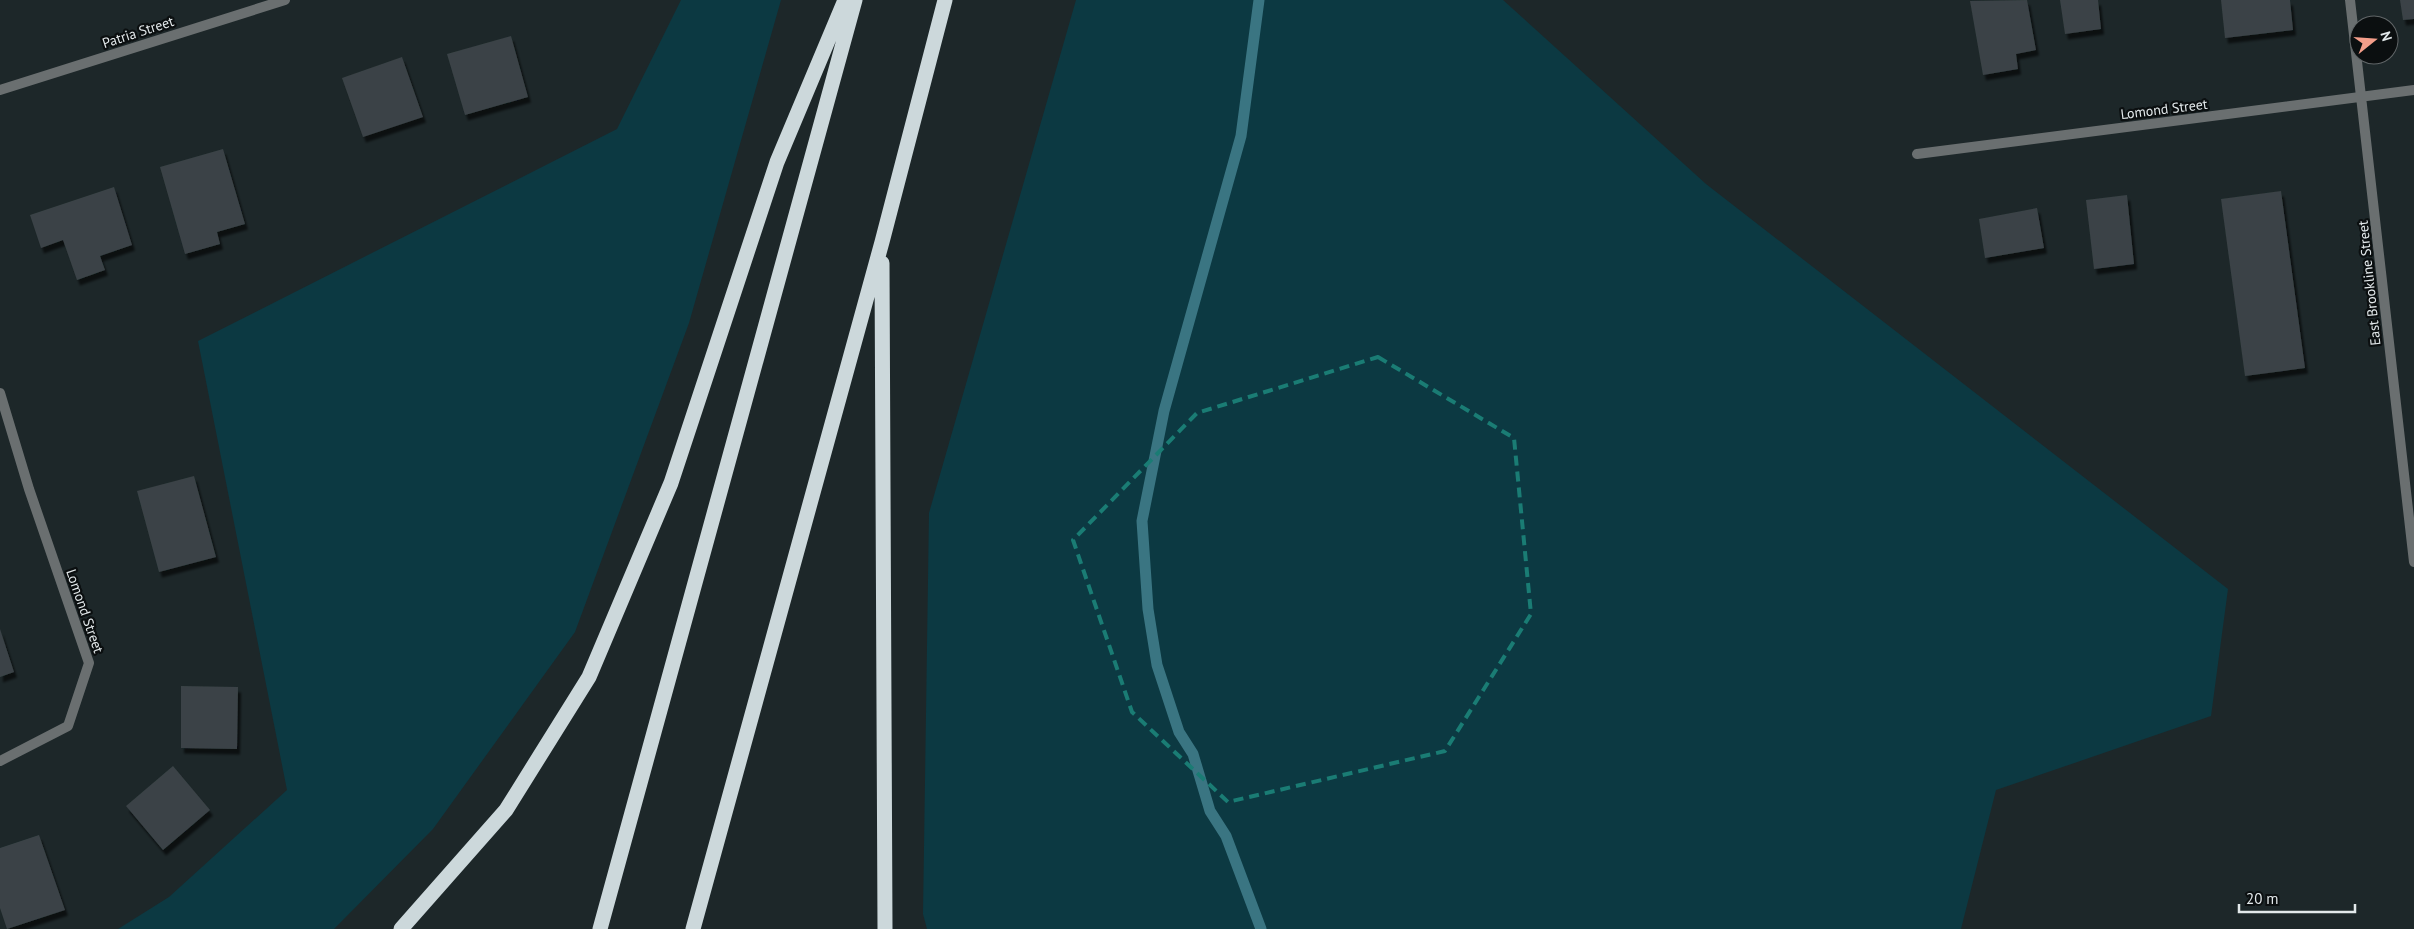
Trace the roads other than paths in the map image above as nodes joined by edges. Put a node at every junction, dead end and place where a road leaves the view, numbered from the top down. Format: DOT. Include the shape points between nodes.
graph roads {
  1 [pos="285,0"];
  2 [pos="845,0"];
  3 [pos="855,0"];
  4 [pos="945,0"];
  5 [pos="2350,0"];
  6 [pos="0,90"];
  7 [pos="2414,90"];
  8 [pos="2362,97"];
  9 [pos="1917,154"];
  10 [pos="882,242"];
  11 [pos="0,393"];
  12 [pos="2414,562"];
  13 [pos="0,761"];
  14 [pos="401,929"];
  15 [pos="600,929"];
  16 [pos="693,929"];
  17 [pos="885,929"];
  1 -- 6 [label="street, Patria Street"];
  2 -- 14 [label="highway" via="777,162 671,482 589,678 506,810"];
  3 -- 15 [label="highway"];
  4 -- 10 [label="highway"];
  5 -- 8 [label="street, East Brookline Street"];
  7 -- 8 [label="street, Lomond Street"];
  8 -- 9 [label="street, Lomond Street"];
  8 -- 12 [label="street, East Brookline Street"];
  10 -- 16 [label="highway"];
  10 -- 17 [label="highway"];
  11 -- 13 [label="street, Lomond Street" via="29,489 89,663 68,726"];
}
